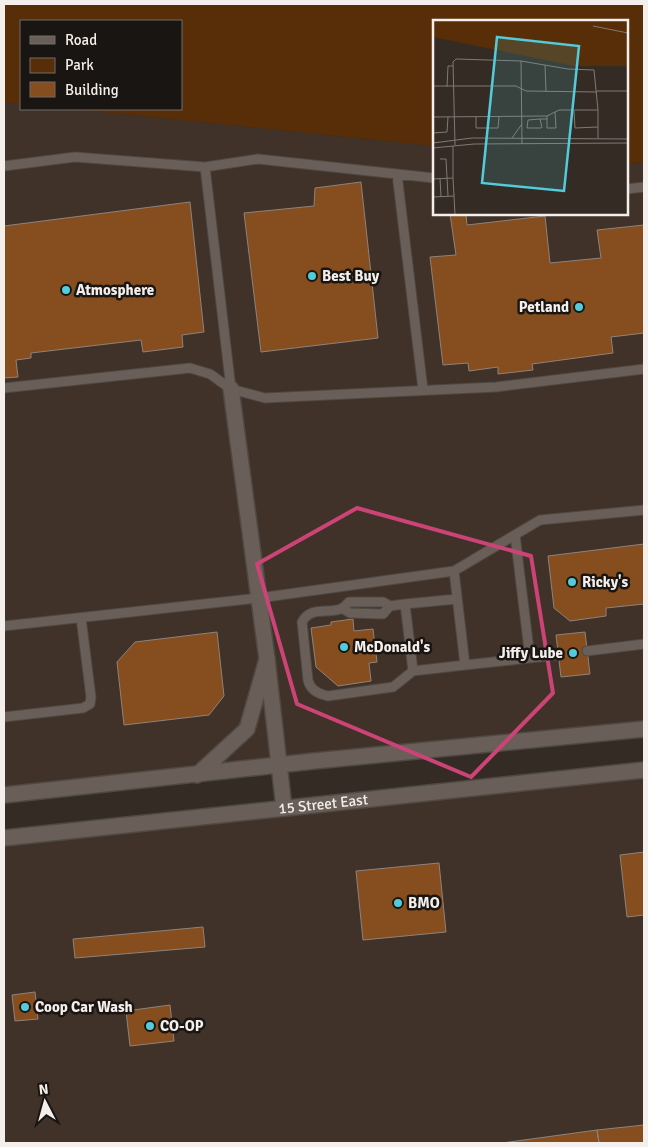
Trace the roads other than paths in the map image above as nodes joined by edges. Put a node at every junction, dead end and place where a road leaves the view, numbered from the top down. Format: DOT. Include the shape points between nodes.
graph roads {
  1 [pos="4,166"];
  2 [pos="205,166"];
  3 [pos="397,174"];
  4 [pos="433,178"];
  5 [pos="644,187"];
  6 [pos="628,188"];
  7 [pos="644,369"];
  8 [pos="4,388"];
  9 [pos="231,389"];
  10 [pos="423,390"];
  11 [pos="644,510"];
  12 [pos="515,535"];
  13 [pos="454,571"];
  14 [pos="259,598"];
  15 [pos="457,599"];
  16 [pos="405,604"];
  17 [pos="81,618"];
  18 [pos="4,626"];
  19 [pos="644,644"];
  20 [pos="587,651"];
  21 [pos="558,655"];
  22 [pos="530,658"];
  23 [pos="267,659"];
  24 [pos="465,665"];
  25 [pos="414,671"];
  26 [pos="4,717"];
  27 [pos="644,729"];
  28 [pos="279,765"];
  29 [pos="644,770"];
  30 [pos="197,774"];
  31 [pos="4,795"];
  32 [pos="284,808"];
  33 [pos="4,838"];
  1 -- 2 [label="lane" via="75,157"];
  2 -- 3 [label="lane" via="258,159"];
  2 -- 9 [label="lane"];
  3 -- 4 [label="lane"];
  3 -- 10 [label="lane"];
  5 -- 6 [label="lane"];
  7 -- 10 [label="lane" via="496,387"];
  8 -- 9 [label="lane" via="190,368 210,374"];
  9 -- 10 [label="lane" via="265,398"];
  9 -- 14 [label="main road"];
  11 -- 12 [label="lane" via="540,520"];
  12 -- 13 [label="lane"];
  12 -- 22 [label="lane"];
  13 -- 14 [label="lane"];
  13 -- 15 [label="lane"];
  14 -- 17 [label="lane"];
  14 -- 23 [label="main road"];
  15 -- 16 [label="lane"];
  15 -- 24 [label="lane"];
  16 -- 25 [label="lane"];
  16 -- 25 [label="lane" via="390,606 383,602 349,602 342,608 309,614 302,622 308,680 313,690 328,696 393,687"];
  17 -- 18 [label="lane"];
  17 -- 26 [label="lane" via="90,704 83,708"];
  19 -- 20 [label="lane"];
  21 -- 22 [label="lane"];
  22 -- 24 [label="lane"];
  23 -- 28 [label="main road"];
  23 -- 30 [label="main road" via="247,729"];
  24 -- 25 [label="lane"];
  27 -- 28 [label="main road"];
  28 -- 30 [label="main road"];
  28 -- 32 [label="main road"];
  29 -- 32 [label="main road, 15 Street East"];
  30 -- 31 [label="main road"];
  32 -- 33 [label="main road, 15 Street East"];
}
